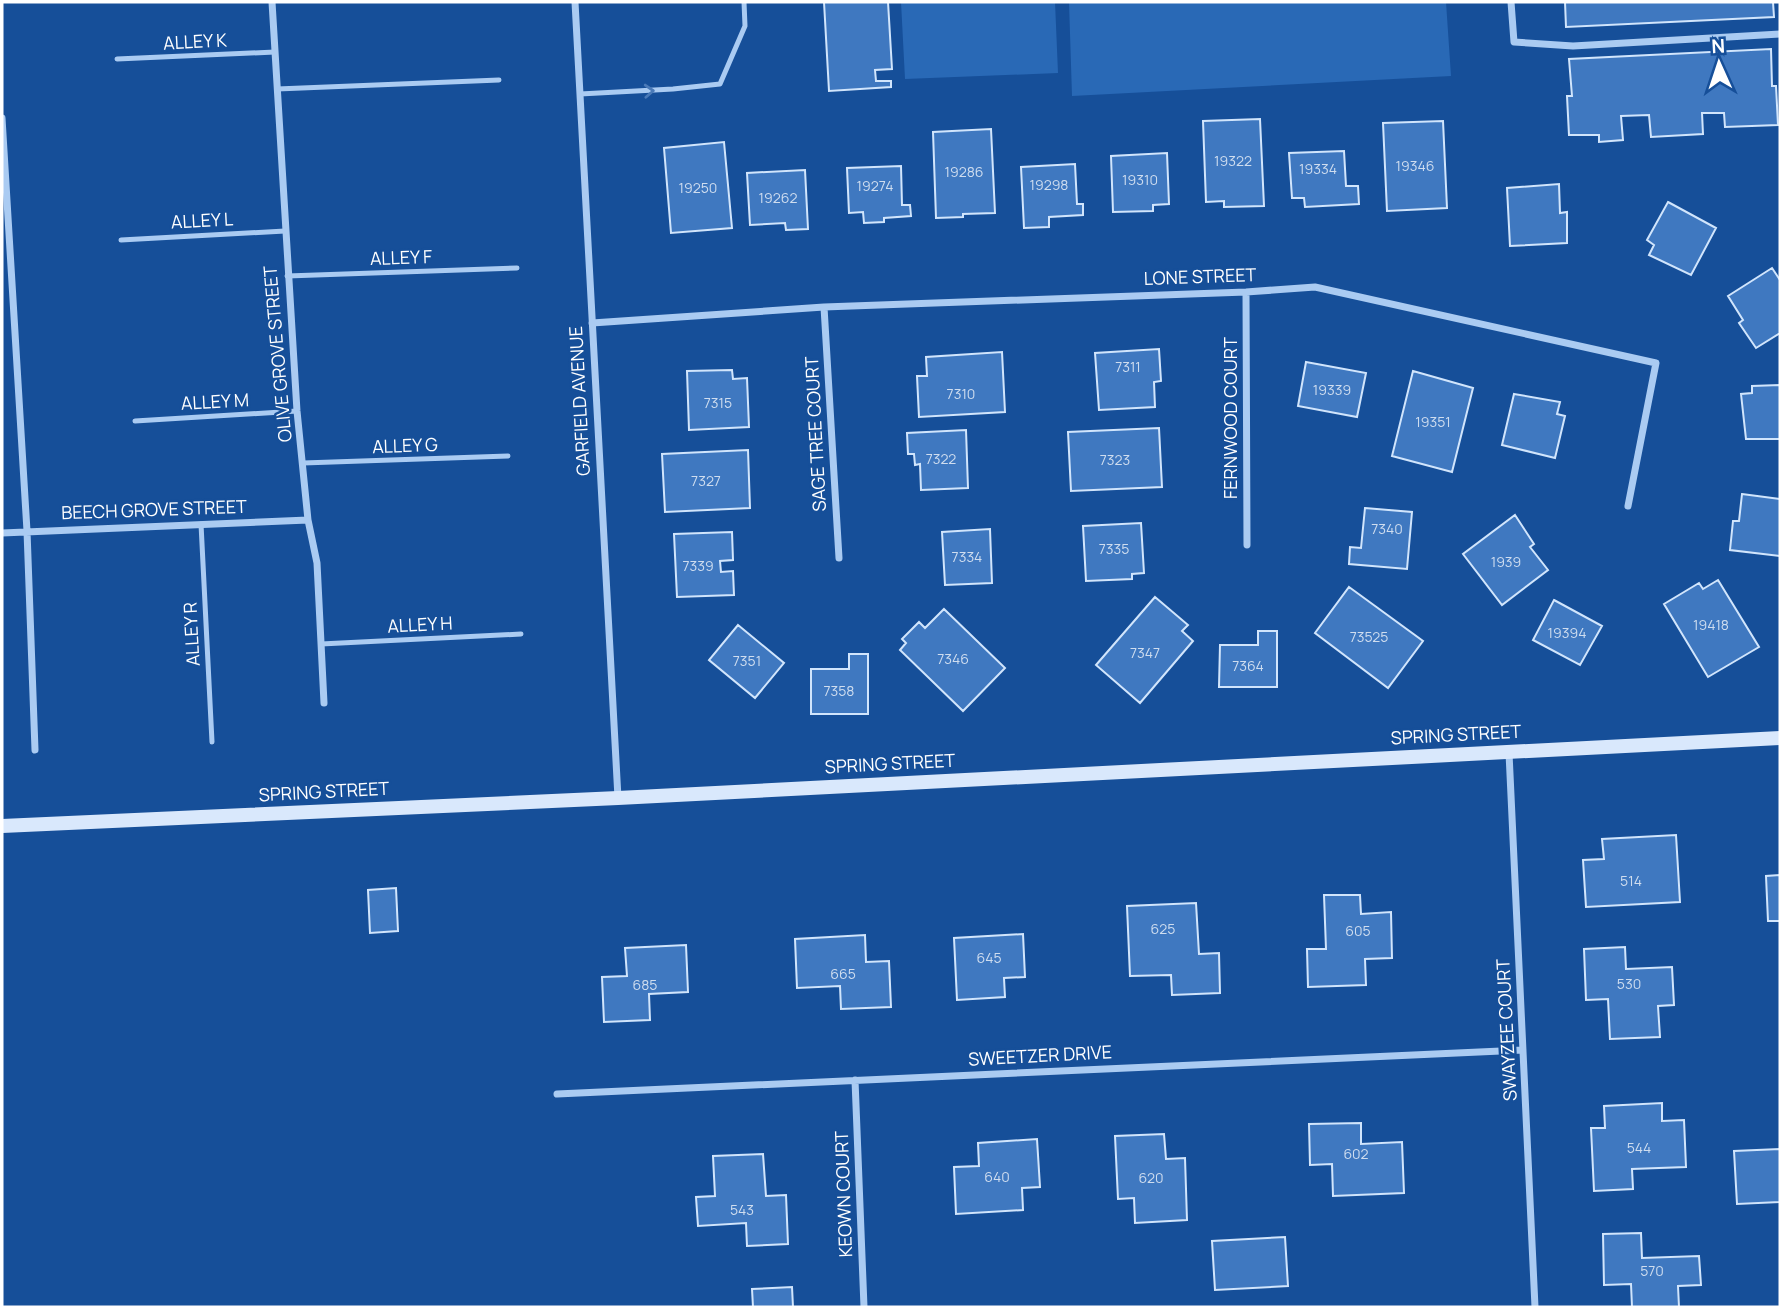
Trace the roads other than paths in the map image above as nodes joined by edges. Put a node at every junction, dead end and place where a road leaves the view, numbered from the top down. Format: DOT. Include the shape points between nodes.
graph roads {
  1 [pos="272,2"];
  2 [pos="575,2"];
  3 [pos="744,2"];
  4 [pos="1511,2"];
  5 [pos="1780,34"];
  6 [pos="275,52"];
  7 [pos="117,60"];
  8 [pos="499,80"];
  9 [pos="277,89"];
  10 [pos="580,94"];
  11 [pos="2,118"];
  12 [pos="285,231"];
  13 [pos="121,240"];
  14 [pos="516,268"];
  15 [pos="287,276"];
  16 [pos="6,290"];
  17 [pos="1246,292"];
  18 [pos="824,307"];
  19 [pos="592,323"];
  20 [pos="297,411"];
  21 [pos="135,421"];
  22 [pos="508,456"];
  23 [pos="303,463"];
  24 [pos="1628,506"];
  25 [pos="308,520"];
  26 [pos="201,524"];
  27 [pos="27,531"];
  28 [pos="2,533"];
  29 [pos="1247,545"];
  30 [pos="839,558"];
  31 [pos="521,634"];
  32 [pos="321,644"];
  33 [pos="324,703"];
  34 [pos="1780,738"];
  35 [pos="212,742"];
  36 [pos="35,750"];
  37 [pos="1509,752"];
  38 [pos="618,798"];
  39 [pos="2,826"];
  40 [pos="1523,1050"];
  41 [pos="855,1080"];
  42 [pos="557,1094"];
  43 [pos="864,1307"];
  44 [pos="1535,1307"];
  1 -- 6 [label="street, OLIVE GROVE STREET"];
  2 -- 10 [label="street, GARFIELD AVENUE"];
  10 -- 3 [label="lane, one-way" via="720,85 745,26"];
  4 -- 5 [label="street" via="1514,42 1573,46"];
  6 -- 7 [label="lane, ALLEY K"];
  6 -- 9 [label="street, OLIVE GROVE STREET"];
  8 -- 9 [label="lane"];
  9 -- 12 [label="street, OLIVE GROVE STREET"];
  10 -- 19 [label="street, GARFIELD AVENUE"];
  11 -- 16 [label="street"];
  12 -- 13 [label="lane, ALLEY L"];
  12 -- 15 [label="street, OLIVE GROVE STREET"];
  14 -- 15 [label="lane, ALLEY F"];
  15 -- 20 [label="street, OLIVE GROVE STREET"];
  16 -- 27 [label="street"];
  17 -- 18 [label="street, LONE STREET"];
  17 -- 24 [label="street, LONE STREET" via="1315,287 1656,363"];
  17 -- 29 [label="street, FERNWOOD COURT"];
  18 -- 19 [label="street, LONE STREET"];
  18 -- 30 [label="street, SAGE TREE COURT"];
  19 -- 38 [label="street, GARFIELD AVENUE"];
  20 -- 21 [label="lane, ALLEY M"];
  20 -- 23 [label="street, OLIVE GROVE STREET"];
  22 -- 23 [label="lane, ALLEY G"];
  23 -- 25 [label="street, OLIVE GROVE STREET"];
  25 -- 26 [label="street, BEECH GROVE STREET"];
  25 -- 32 [label="street, OLIVE GROVE STREET" via="317,563"];
  26 -- 27 [label="street, BEECH GROVE STREET"];
  26 -- 35 [label="lane, ALLEY R"];
  27 -- 28 [label="street, BEECH GROVE STREET"];
  27 -- 36 [label="street"];
  31 -- 32 [label="lane, ALLEY H"];
  32 -- 33 [label="street, OLIVE GROVE STREET"];
  34 -- 37 [label="street, SPRING STREET"];
  37 -- 38 [label="street, SPRING STREET"];
  37 -- 40 [label="street, SWAYZEE COURT"];
  38 -- 39 [label="street, SPRING STREET"];
  40 -- 41 [label="street, SWEETZER DRIVE"];
  40 -- 44 [label="street, SWAYZEE COURT"];
  41 -- 42 [label="street, SWEETZER DRIVE"];
  41 -- 43 [label="street, KEOWN COURT"];
}
